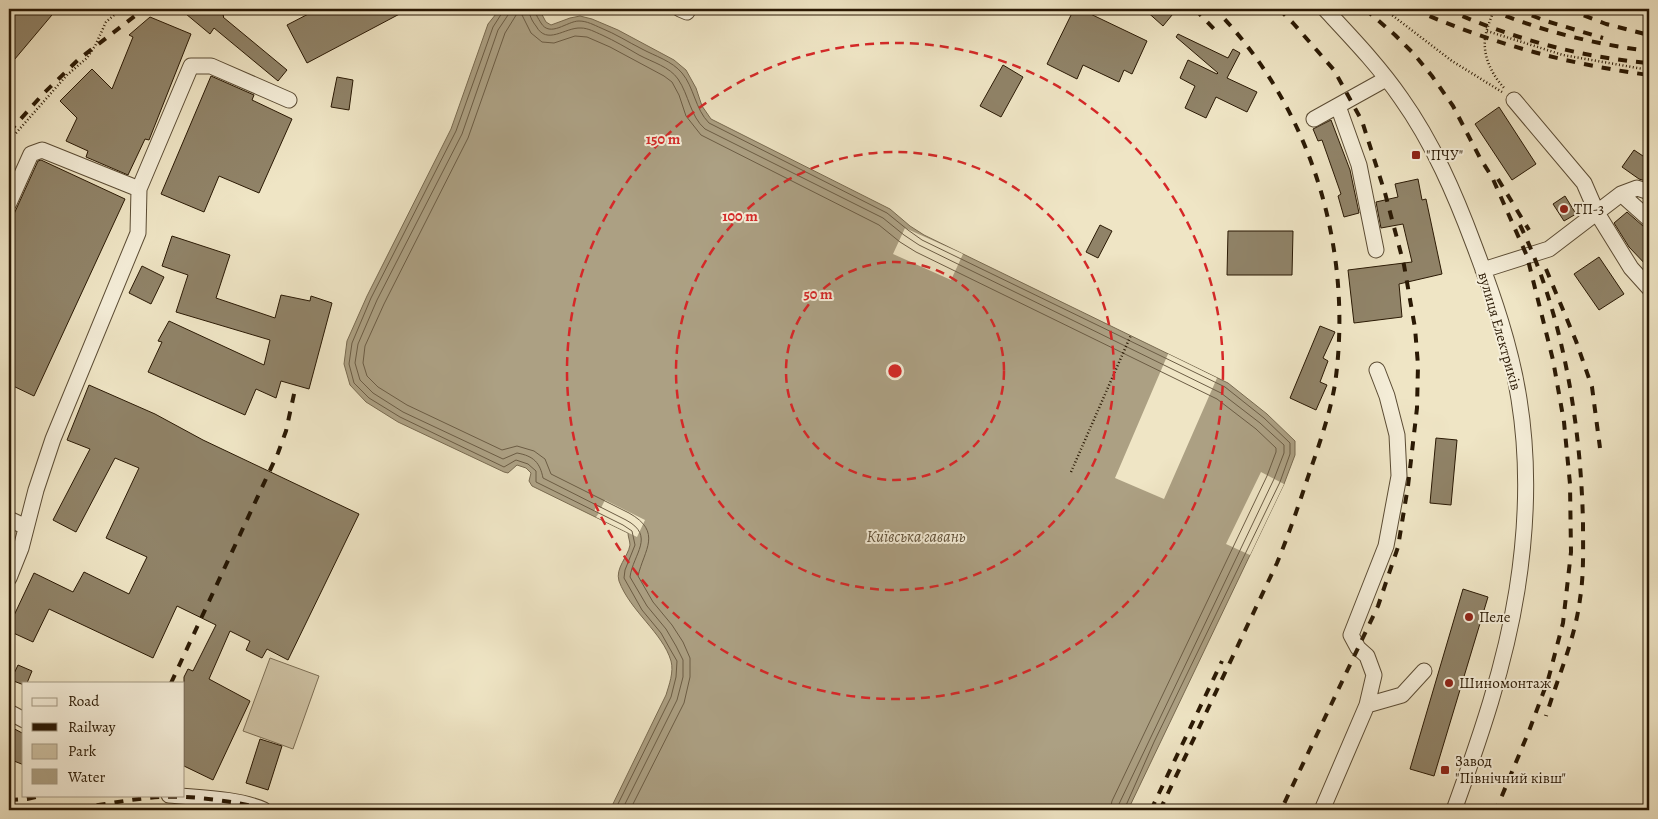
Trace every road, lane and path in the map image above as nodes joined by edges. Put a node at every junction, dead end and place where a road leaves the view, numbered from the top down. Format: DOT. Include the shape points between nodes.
graph roads {
  1 [pos="121,9"];
  2 [pos="1325,9"];
  3 [pos="1384,9"];
  4 [pos="1494,9"];
  5 [pos="1487,31"];
  6 [pos="1649,70"];
  7 [pos="1386,79"];
  8 [pos="289,100"];
  9 [pos="1514,100"];
  10 [pos="1338,106"];
  11 [pos="1314,119"];
  12 [pos="9,141"];
  13 [pos="139,189"];
  14 [pos="1649,192"];
  15 [pos="1621,194"];
  16 [pos="9,202"];
  17 [pos="1597,213"];
  18 [pos="1649,219"];
  19 [pos="1376,250"];
  20 [pos="1484,270"];
  21 [pos="1649,288"];
  22 [pos="1131,335"];
  23 [pos="1377,370"];
  24 [pos="1071,472"];
  25 [pos="9,519"];
  26 [pos="26,528"];
  27 [pos="9,578"];
  28 [pos="1424,671"];
  29 [pos="1367,705"];
  30 [pos="9,712"];
  31 [pos="22,719"];
  32 [pos="179,796"];
  33 [pos="264,810"];
  34 [pos="1322,810"];
  35 [pos="1454,810"];
  1 -- 12 [label="path" via="106,22 87,58 67,74"];
  2 -- 7 [label="street, вулиця Електриків"];
  3 -- 9 [label="path" via="1452,61"];
  4 -- 5 [label="path"];
  5 -- 6 [label="path" via="1562,55"];
  5 -- 9 [label="path" via="1485,55 1496,79"];
  7 -- 10 [label="street"];
  7 -- 20 [label="street, вулиця Електриків" via="1401,97 1440,162"];
  8 -- 13 [label="street" via="212,66 191,66"];
  9 -- 17 [label="street" via="1584,183"];
  10 -- 11 [label="street"];
  10 -- 19 [label="street" via="1358,165"];
  13 -- 16 [label="street" via="42,150 31,154"];
  13 -- 26 [label="street" via="138,233 53,439"];
  14 -- 15 [label="street" via="1637,188"];
  15 -- 17 [label="street"];
  15 -- 18 [label="street"];
  17 -- 20 [label="street" via="1549,249"];
  17 -- 21 [label="street" via="1630,268"];
  20 -- 35 [label="street, вулиця Електриків" via="1507,343 1519,399 1525,458 1525,517 1518,588 1505,652 1483,730"];
  22 -- 24 [label="path"];
  23 -- 29 [label="street" via="1397,435 1399,476 1386,546 1351,635 1367,656 1374,675"];
  25 -- 26 [label="street"];
  26 -- 27 [label="street"];
  28 -- 29 [label="street" via="1402,695"];
  29 -- 34 [label="street"];
  30 -- 31 [label="street"];
  32 -- 33 [label="street"];
}
